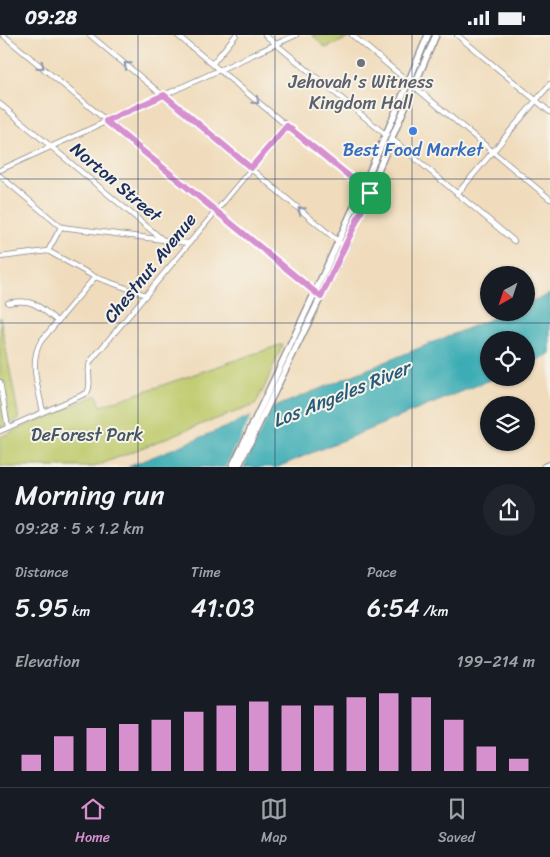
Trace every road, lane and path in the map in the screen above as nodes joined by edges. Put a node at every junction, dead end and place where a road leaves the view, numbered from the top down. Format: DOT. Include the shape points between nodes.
graph roads {
  1 [pos="3,35"];
  2 [pos="177,35"];
  3 [pos="236,35"];
  4 [pos="265,35"];
  5 [pos="296,35"];
  6 [pos="352,35"];
  7 [pos="428,35"];
  8 [pos="436,35"];
  9 [pos="457,35"];
  10 [pos="92,36"];
  11 [pos="276,44"];
  12 [pos="212,64"];
  13 [pos="219,69"];
  14 [pos="409,81"];
  15 [pos="550,84"];
  16 [pos="414,86"];
  17 [pos="164,95"];
  18 [pos="536,101"];
  19 [pos="0,104"];
  20 [pos="550,112"];
  21 [pos="106,121"];
  22 [pos="287,126"];
  23 [pos="386,135"];
  24 [pos="392,139"];
  25 [pos="50,146"];
  26 [pos="493,153"];
  27 [pos="251,168"];
  28 [pos="0,170"];
  29 [pos="0,176"];
  30 [pos="363,189"];
  31 [pos="370,193"];
  32 [pos="458,194"];
  33 [pos="376,197"];
  34 [pos="550,199"];
  35 [pos="215,211"];
  36 [pos="61,227"];
  37 [pos="163,240"];
  38 [pos="339,241"];
  39 [pos="514,241"];
  40 [pos="188,243"];
  41 [pos="345,247"];
  42 [pos="48,251"];
  43 [pos="0,257"];
  44 [pos="95,277"];
  45 [pos="146,295"];
  46 [pos="318,296"];
  47 [pos="8,303"];
  48 [pos="57,321"];
  49 [pos="297,339"];
  50 [pos="0,382"];
  51 [pos="43,412"];
  52 [pos="8,427"];
  53 [pos="0,431"];
  54 [pos="550,465"];
  55 [pos="232,467"];
  56 [pos="238,467"];
  57 [pos="545,467"];
  1 -- 21 [label="street, one-way"];
  2 -- 12 [label="street"];
  3 -- 12 [label="street"];
  4 -- 11 [label="street"];
  5 -- 11 [label="street"];
  6 -- 14 [label="street"];
  7 -- 14 [label="main road"];
  8 -- 16 [label="main road"];
  9 -- 18 [label="street"];
  17 -- 10 [label="street, one-way"];
  11 -- 13 [label="street"];
  11 -- 23 [label="street"];
  12 -- 13 [label="street"];
  13 -- 17 [label="street"];
  13 -- 22 [label="street, one-way"];
  14 -- 16 [label="street"];
  14 -- 23 [label="main road"];
  15 -- 18 [label="street"];
  16 -- 24 [label="main road"];
  16 -- 26 [label="street"];
  17 -- 21 [label="street"];
  17 -- 27 [label="street"];
  18 -- 20 [label="street"];
  18 -- 26 [label="street"];
  19 -- 25 [label="street, Norton Street"];
  21 -- 25 [label="street"];
  21 -- 35 [label="street"];
  22 -- 27 [label="street, Chestnut Avenue"];
  22 -- 30 [label="street"];
  23 -- 30 [label="main road"];
  24 -- 31 [label="main road"];
  24 -- 32 [label="street"];
  25 -- 28 [label="street"];
  25 -- 37 [label="street, Norton Street"];
  26 -- 32 [label="street"];
  26 -- 34 [label="street"];
  27 -- 35 [label="street, Chestnut Avenue"];
  38 -- 27 [label="street, one-way"];
  29 -- 36 [label="street"];
  30 -- 31 [label="street"];
  30 -- 38 [label="main road"];
  31 -- 33 [label="street"];
  31 -- 41 [label="main road"];
  32 -- 39 [label="street"];
  35 -- 40 [label="street, Chestnut Avenue"];
  35 -- 46 [label="street"];
  36 -- 37 [label="street"];
  36 -- 42 [label="street"];
  37 -- 40 [label="street"];
  38 -- 41 [label="street"];
  38 -- 46 [label="main road"];
  40 -- 45 [label="street, Chestnut Avenue"];
  41 -- 46 [label="main road"];
  42 -- 43 [label="street"];
  42 -- 44 [label="street"];
  44 -- 45 [label="street"];
  44 -- 48 [label="street"];
  45 -- 51 [label="street, Chestnut Avenue" via="90,362 87,393"];
  46 -- 49 [label="main road"];
  47 -- 48 [label="street" via="33,302"];
  48 -- 51 [label="street" via="41,341 35,355"];
  49 -- 55 [label="main road"];
  49 -- 56 [label="main road"];
  50 -- 52 [label="street"];
  51 -- 52 [label="street"];
  52 -- 53 [label="street"];
  54 -- 57 [label="highway"];
}
